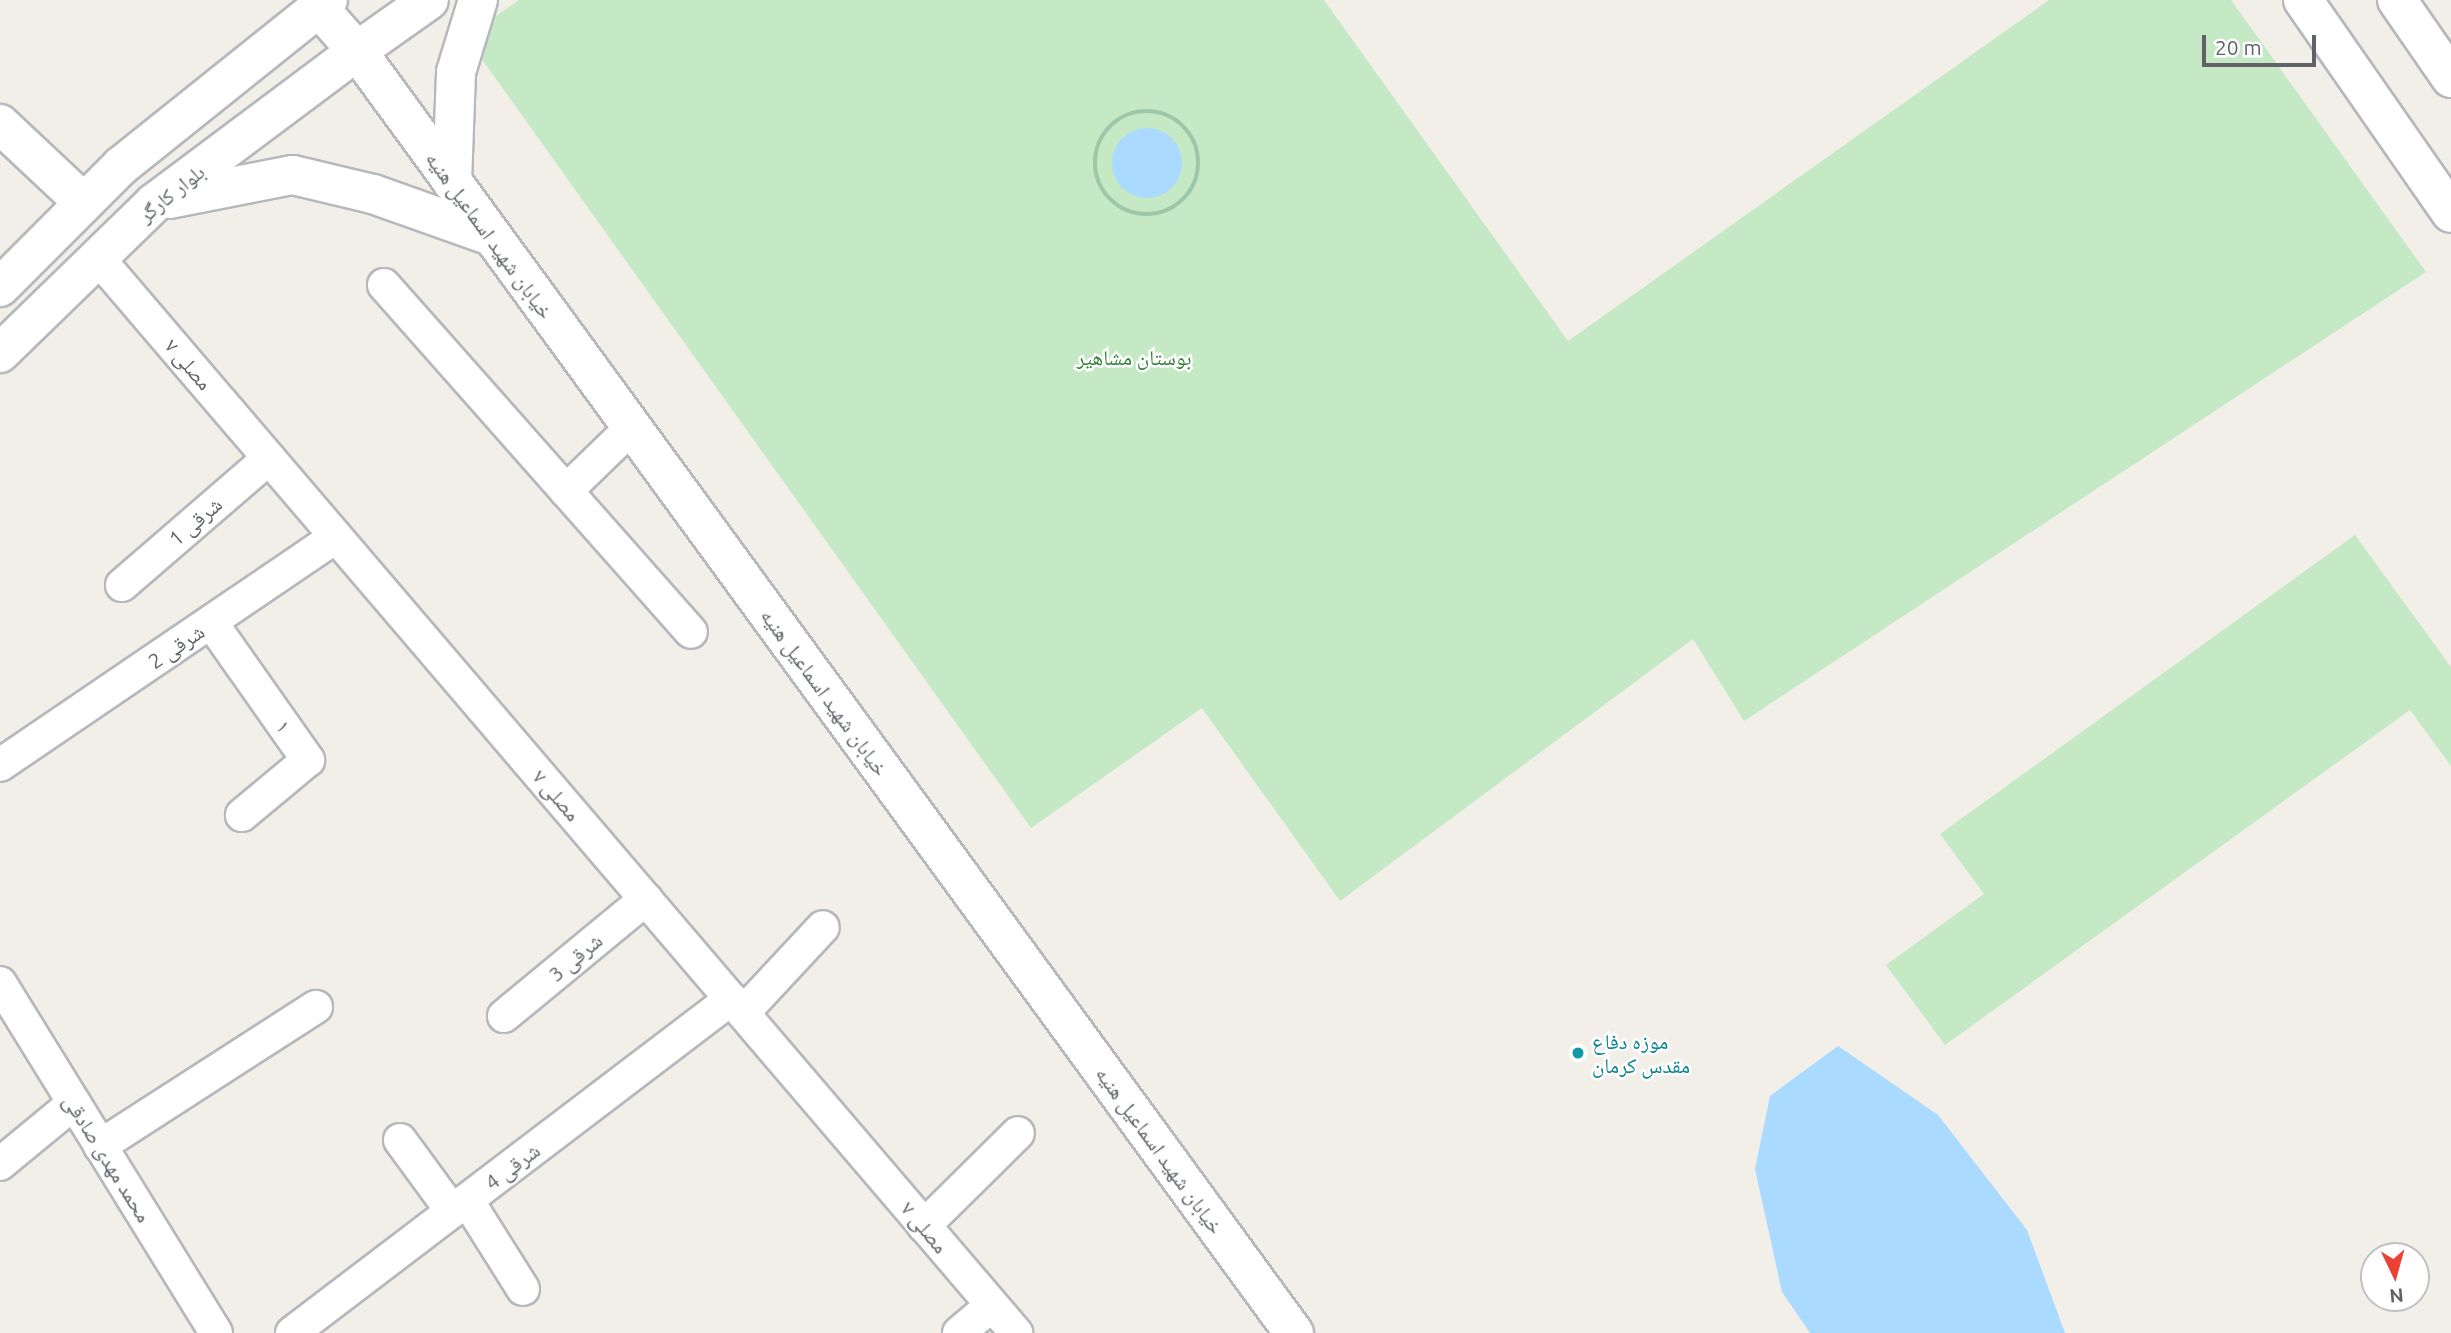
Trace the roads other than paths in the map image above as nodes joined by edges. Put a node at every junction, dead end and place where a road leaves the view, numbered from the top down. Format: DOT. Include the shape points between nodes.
graph roads {
  1 [pos="429,0"];
  2 [pos="478,0"];
  3 [pos="2303,0"];
  4 [pos="2397,0"];
  5 [pos="323,4"];
  6 [pos="356,51"];
  7 [pos="2451,78"];
  8 [pos="0,124"];
  9 [pos="452,182"];
  10 [pos="84,203"];
  11 [pos="154,203"];
  12 [pos="2451,213"];
  13 [pos="491,236"];
  14 [pos="98,258"];
  15 [pos="384,285"];
  16 [pos="0,287"];
  17 [pos="0,353"];
  18 [pos="631,428"];
  19 [pos="269,458"];
  20 [pos="566,491"];
  21 [pos="336,537"];
  22 [pos="122,584"];
  23 [pos="211,622"];
  24 [pos="691,632"];
  25 [pos="5,752"];
  26 [pos="242,816"];
  27 [pos="646,899"];
  28 [pos="823,928"];
  29 [pos="0,983"];
  30 [pos="737,1006"];
  31 [pos="316,1007"];
  32 [pos="504,1016"];
  33 [pos="74,1103"];
  34 [pos="1017,1133"];
  35 [pos="400,1140"];
  36 [pos="100,1146"];
  37 [pos="0,1164"];
  38 [pos="459,1206"];
  39 [pos="924,1226"];
  40 [pos="523,1289"];
  41 [pos="992,1306"];
  42 [pos="216,1333"];
  43 [pos="292,1333"];
  44 [pos="959,1333"];
  45 [pos="1016,1333"];
  46 [pos="1294,1333"];
  1 -- 6 [label="main road, بلوار کارگر"];
  2 -- 9 [label="main road" via="456,72"];
  3 -- 12 [label="main road"];
  4 -- 7 [label="main road"];
  5 -- 6 [label="main road"];
  5 -- 10 [label="main road" via="121,166"];
  6 -- 9 [label="main road, خیابان شهید اسماعیل هنیه"];
  6 -- 11 [label="main road, بلوار کارگر"];
  8 -- 10 [label="main road"];
  9 -- 13 [label="main road, خیابان شهید اسماعیل هنیه"];
  10 -- 16 [label="main road"];
  11 -- 13 [label="main road" via="293,175 373,194"];
  11 -- 14 [label="main road, بلوار کارگر"];
  13 -- 18 [label="main road, خیابان شهید اسماعیل هنیه"];
  14 -- 17 [label="main road, بلوار کارگر"];
  14 -- 19 [label="street, مصلی ۷"];
  15 -- 20 [label="street"];
  18 -- 20 [label="street"];
  18 -- 46 [label="main road, خیابان شهید اسماعیل هنیه"];
  19 -- 21 [label="street, مصلی ۷"];
  19 -- 22 [label="street, شرقی 1"];
  20 -- 24 [label="street"];
  21 -- 23 [label="street, شرقی 2"];
  21 -- 27 [label="street, مصلی ۷"];
  23 -- 25 [label="street, شرقی 2"];
  23 -- 26 [label="street, ۱" via="308,760"];
  27 -- 30 [label="street, مصلی ۷"];
  27 -- 32 [label="street, شرقی 3"];
  28 -- 30 [label="street, شرقی 4"];
  29 -- 33 [label="street, محمد مهدی صادقی"];
  30 -- 38 [label="street, شرقی 4"];
  30 -- 39 [label="street, مصلی ۷"];
  31 -- 36 [label="street"];
  33 -- 36 [label="street, محمد مهدی صادقی"];
  33 -- 37 [label="street"];
  34 -- 39 [label="street"];
  35 -- 38 [label="street"];
  36 -- 42 [label="street, محمد مهدی صادقی"];
  38 -- 40 [label="street"];
  38 -- 43 [label="street, شرقی 4"];
  39 -- 41 [label="street, مصلی ۷"];
  41 -- 44 [label="street"];
  41 -- 45 [label="street, مصلی ۷"];
}
